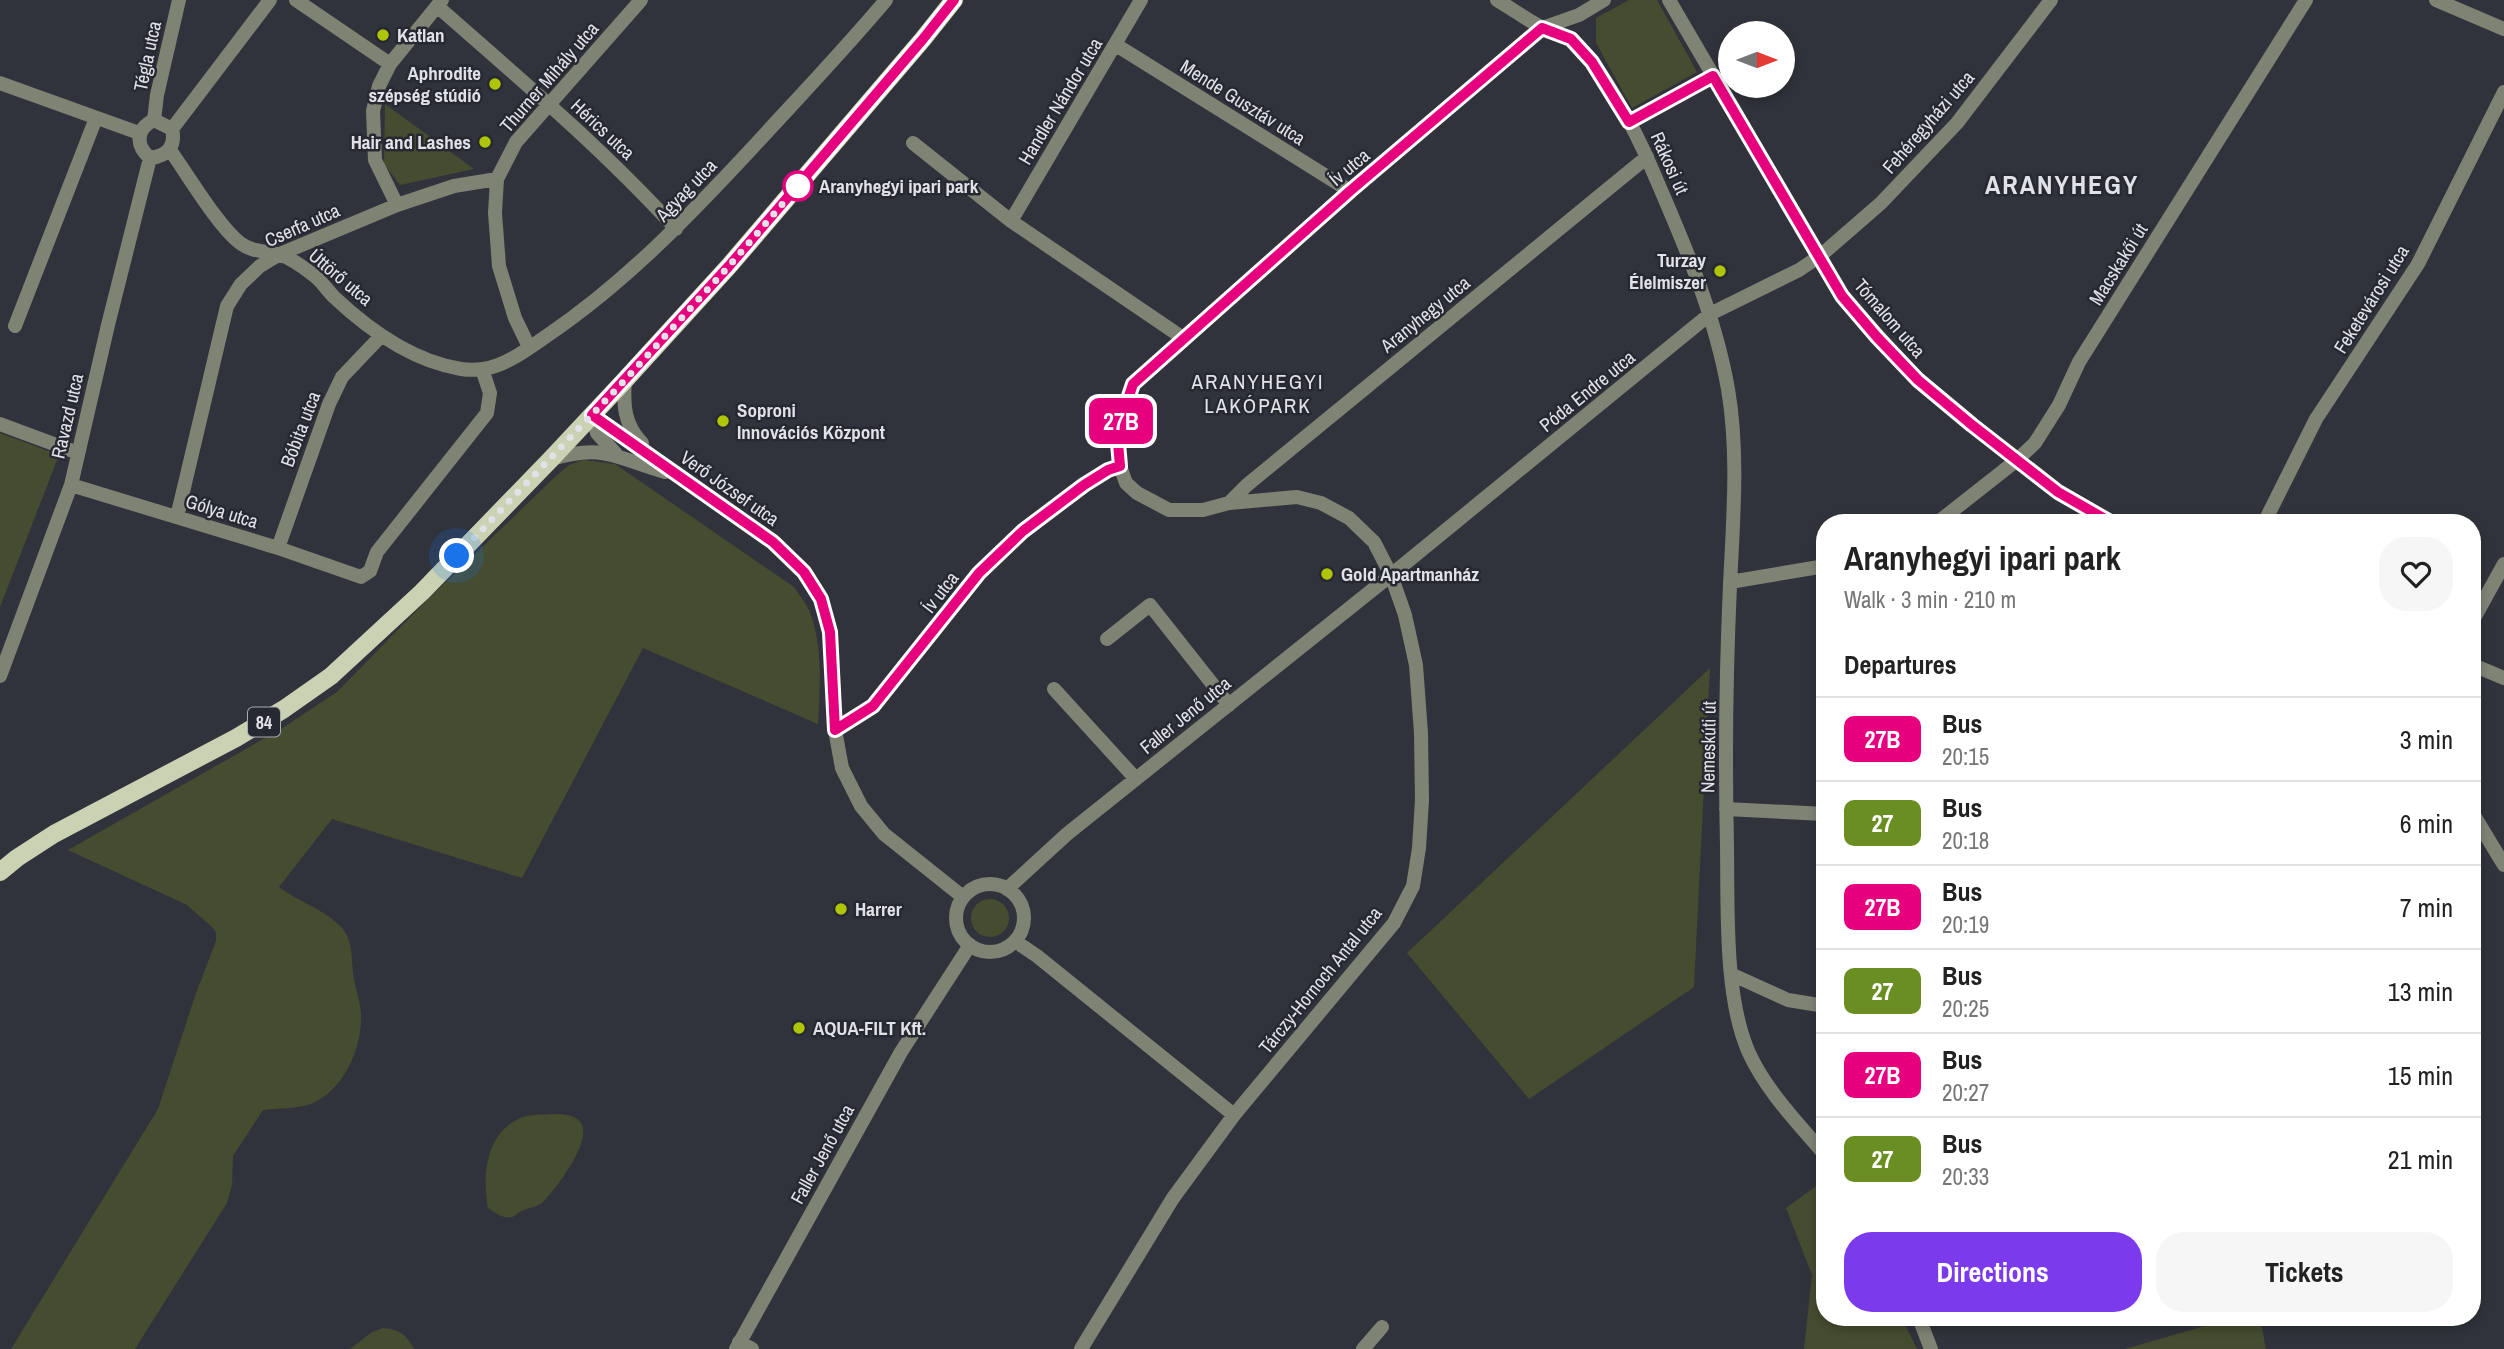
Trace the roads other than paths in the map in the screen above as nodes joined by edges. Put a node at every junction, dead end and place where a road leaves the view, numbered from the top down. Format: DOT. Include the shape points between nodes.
graph roads {
  1 [pos="179,0"];
  2 [pos="270,0"];
  3 [pos="296,0"];
  4 [pos="641,0"];
  5 [pos="887,0"];
  6 [pos="954,0"];
  7 [pos="1141,0"];
  8 [pos="1497,0"];
  9 [pos="1605,0"];
  10 [pos="1670,0"];
  11 [pos="2051,0"];
  12 [pos="2306,0"];
  13 [pos="2436,0"];
  14 [pos="439,3"];
  15 [pos="1542,28"];
  16 [pos="2504,29"];
  17 [pos="1116,45"];
  18 [pos="390,64"];
  19 [pos="1713,76"];
  20 [pos="0,83"];
  21 [pos="2504,92"];
  22 [pos="549,104"];
  23 [pos="96,118"];
  24 [pos="154,120"];
  25 [pos="1629,122"];
  26 [pos="172,129"];
  27 [pos="139,133"];
  28 [pos="913,143"];
  29 [pos="170,150"];
  30 [pos="1647,157"];
  31 [pos="150,158"];
  32 [pos="497,179"];
  33 [pos="1350,191"];
  34 [pos="397,205"];
  35 [pos="1011,221"];
  36 [pos="676,229"];
  37 [pos="280,254"];
  38 [pos="1820,256"];
  39 [pos="1710,314"];
  40 [pos="15,326"];
  41 [pos="381,336"];
  42 [pos="1183,338"];
  43 [pos="529,347"];
  44 [pos="482,369"];
  45 [pos="625,380"];
  46 [pos="592,415"];
  47 [pos="0,424"];
  48 [pos="78,453"];
  49 [pos="616,454"];
  50 [pos="551,459"];
  51 [pos="2017,460"];
  52 [pos="1120,466"];
  53 [pos="679,477"];
  54 [pos="71,485"];
  55 [pos="1229,503"];
  56 [pos="1169,510"];
  57 [pos="1948,514"];
  58 [pos="2096,514"];
  59 [pos="2268,514"];
  60 [pos="177,517"];
  61 [pos="278,548"];
  62 [pos="2504,564"];
  63 [pos="1816,568"];
  64 [pos="1391,575"];
  65 [pos="1730,582"];
  66 [pos="2481,606"];
  67 [pos="1107,639"];
  68 [pos="2481,668"];
  69 [pos="0,676"];
  70 [pos="2504,678"];
  71 [pos="1054,689"];
  72 [pos="1229,705"];
  73 [pos="835,730"];
  74 [pos="1136,779"];
  75 [pos="1726,809"];
  76 [pos="1816,814"];
  77 [pos="2481,827"];
  78 [pos="2504,865"];
  79 [pos="0,872"];
  80 [pos="1007,889"];
  81 [pos="963,897"];
  82 [pos="1015,941"];
  83 [pos="970,945"];
  84 [pos="1733,975"];
  85 [pos="1816,1004"];
  86 [pos="1234,1115"];
  87 [pos="1816,1144"];
  88 [pos="1922,1326"];
  89 [pos="1382,1327"];
  90 [pos="742,1347"];
  91 [pos="1085,1348"];
  92 [pos="1363,1349"];
  93 [pos="1931,1349"];
  1 -- 24 [label="street, Tégla utca"];
  2 -- 26 [label="street"];
  3 -- 18 [label="street"];
  4 -- 22 [label="street, Thurner Mihály utca"];
  5 -- 36 [label="street, Agyag utca"];
  6 -- 45 [label="main road, 84" via="729,266"];
  7 -- 17 [label="street, Handler Nándor utca"];
  8 -- 15 [label="street, Rákosi út"];
  9 -- 15 [label="street"];
  10 -- 19 [label="street, Tómalom utca"];
  11 -- 38 [label="street, Fehéregyházi utca" via="1957,123 1881,203"];
  12 -- 51 [label="street, Macskakői út" via="2079,362 2059,405 2035,443"];
  13 -- 16 [label="street"];
  14 -- 18 [label="street"];
  14 -- 22 [label="street, Hérics utca"];
  15 -- 25 [label="street, Rákosi út" via="1571,39 1592,62"];
  15 -- 33 [label="street, Ív utca"];
  17 -- 33 [label="street, Mende Gusztáv utca"];
  17 -- 35 [label="street, Handler Nándor utca"];
  18 -- 34 [label="street" via="379,86 373,134 375,160"];
  19 -- 25 [label="street"];
  19 -- 38 [label="street, Tómalom utca"];
  20 -- 23 [label="street"];
  21 -- 59 [label="street, Feketevárosi utca" via="2418,264 2316,419"];
  22 -- 32 [label="street, Thurner Mihály utca" via="516,142"];
  22 -- 36 [label="street, Hérics utca"];
  23 -- 27 [label="street"];
  23 -- 40 [label="street"];
  24 -- 26 [label="street"];
  24 -- 27 [label="street"];
  25 -- 30 [label="street, Rákosi út"];
  26 -- 29 [label="street"];
  27 -- 31 [label="street" via="142,151"];
  28 -- 35 [label="street"];
  29 -- 31 [label="street"];
  29 -- 37 [label="street, Úttörő utca" via="240,242 259,252"];
  30 -- 39 [label="street, Rákosi út"];
  30 -- 55 [label="street, Aranyhegy utca"];
  31 -- 48 [label="street, Ravazd utca"];
  32 -- 34 [label="street, Cserfa utca" via="454,186"];
  32 -- 43 [label="street, Thurner Mihály utca" via="499,266"];
  33 -- 42 [label="street, Ív utca"];
  34 -- 37 [label="street, Cserfa utca"];
  35 -- 42 [label="street"];
  36 -- 43 [label="street, Agyag utca" via="579,313"];
  37 -- 41 [label="street, Úttörő utca" via="314,275"];
  37 -- 60 [label="street, Cserfa utca" via="241,284 227,306"];
  38 -- 39 [label="street, Póda Endre utca"];
  38 -- 51 [label="street, Tómalom utca" via="1842,296 1918,380"];
  39 -- 64 [label="street, Póda Endre utca"];
  39 -- 65 [label="street, Nemeskúti út" via="1728,390 1734,452"];
  41 -- 44 [label="street, Úttörő utca" via="424,359"];
  41 -- 61 [label="street, Bóbita utca" via="342,377"];
  42 -- 52 [label="street, Ív utca" via="1133,384 1117,432"];
  43 -- 44 [label="street, Agyag utca"];
  44 -- 61 [label="street, Gólya utca" via="490,393 487,413 377,552 370,571 361,577"];
  45 -- 46 [label="main road, 84"];
  45 -- 53 [label="street" via="624,406 631,429"];
  46 -- 49 [label="street" via="597,433"];
  46 -- 50 [label="main road, 84"];
  46 -- 53 [label="street, Verő József utca"];
  47 -- 48 [label="street"];
  48 -- 54 [label="street, Ravazd utca"];
  49 -- 50 [label="street" via="585,451"];
  49 -- 53 [label="street"];
  50 -- 79 [label="main road, 84" via="422,592 331,676 236,738 54,834"];
  51 -- 57 [label="street, Macskakői út"];
  51 -- 58 [label="street, Tómalom utca"];
  52 -- 56 [label="street, Ív utca" via="1126,484"];
  52 -- 73 [label="street, Ív utca" via="1084,485 1023,531 979,573 873,706"];
  53 -- 73 [label="street, Verő József utca" via="773,542 804,572 821,599 830,632"];
  54 -- 60 [label="street, Gólya utca"];
  54 -- 69 [label="street, Ravazd utca"];
  55 -- 56 [label="street, Tárczy-Hornoch Antal utca" via="1203,510"];
  55 -- 64 [label="street, Tárczy-Hornoch Antal utca" via="1297,497 1321,503 1349,518 1374,542"];
  60 -- 61 [label="street, Gólya utca"];
  62 -- 66 [label="street"];
  63 -- 65 [label="street"];
  64 -- 72 [label="street, Faller Jenő utca"];
  64 -- 86 [label="street, Tárczy-Hornoch Antal utca" via="1416,665 1421,733 1422,800 1412,886 1395,923"];
  65 -- 75 [label="street, Nemeskúti út"];
  67 -- 72 [label="street" via="1150,605"];
  68 -- 70 [label="street"];
  71 -- 74 [label="street"];
  72 -- 74 [label="street, Faller Jenő utca"];
  73 -- 81 [label="street, Verő József utca" via="842,768 861,806 884,834"];
  74 -- 80 [label="street, Faller Jenő utca"];
  75 -- 76 [label="street"];
  75 -- 84 [label="street, Nemeskúti út"];
  77 -- 78 [label="street"];
  80 -- 81 [label="street" via="979,886"];
  80 -- 82 [label="street" via="1023,913"];
  81 -- 83 [label="street" via="957,928"];
  82 -- 83 [label="street" via="988,952"];
  82 -- 86 [label="street"];
  83 -- 90 [label="street, Faller Jenő utca" via="901,1052"];
  84 -- 85 [label="street" via="1788,999"];
  84 -- 87 [label="street, Nemeskúti út" via="1735,1003 1749,1052 1770,1090"];
  86 -- 91 [label="street, Tárczy-Hornoch Antal utca" via="1173,1198"];
  88 -- 93 [label="street"];
  89 -- 92 [label="street"];
}
